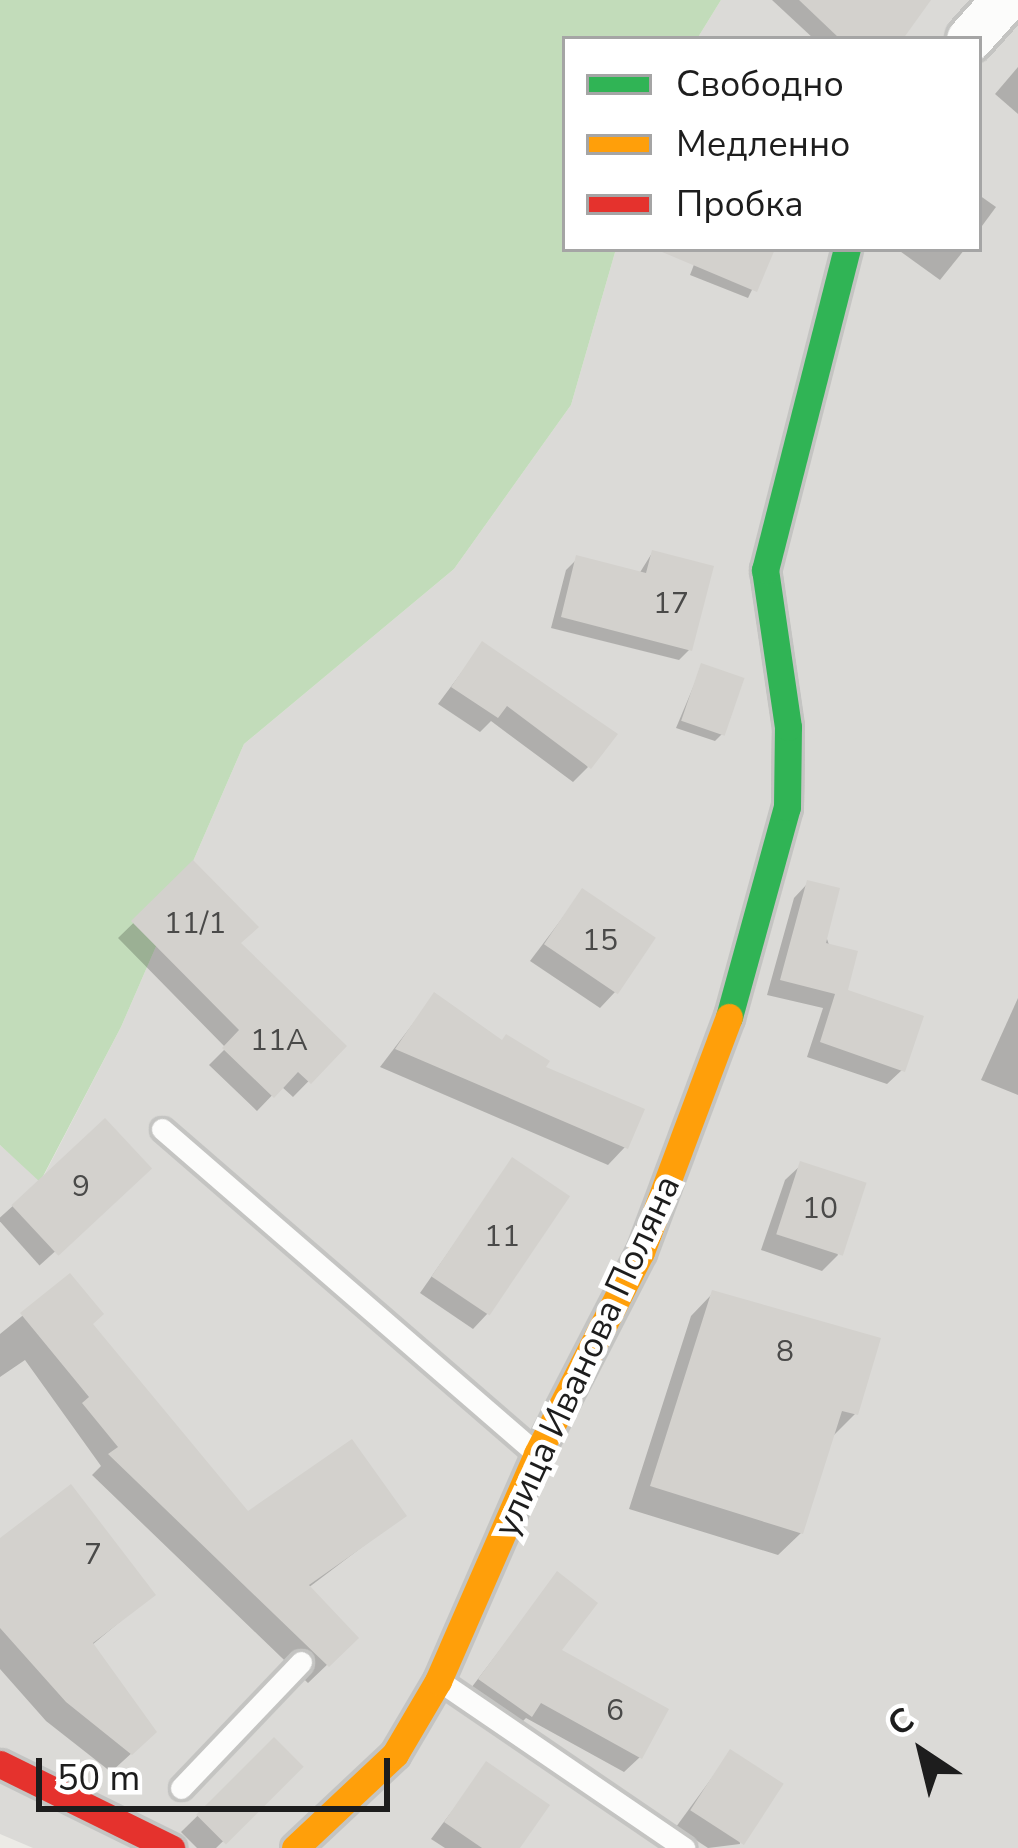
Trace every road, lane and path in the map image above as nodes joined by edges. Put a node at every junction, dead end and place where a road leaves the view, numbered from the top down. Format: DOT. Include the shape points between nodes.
graph roads {
  1 [pos="1004,0"];
  2 [pos="972,36"];
  3 [pos="846,252"];
  4 [pos="162,1129"];
  5 [pos="537,1454"];
  6 [pos="301,1662"];
  7 [pos="438,1681"];
  8 [pos="0,1764"];
  9 [pos="181,1788"];
  10 [pos="170,1848"];
  11 [pos="296,1848"];
  12 [pos="684,1848"];
  1 -- 2 [label="street"];
  3 -- 5 [label="street, улица Иванова Поляна" via="765,570 788,747 787,806 760,926 641,1252"];
  4 -- 5 [label="lane"];
  5 -- 7 [label="street, улица Иванова Поляна"];
  6 -- 9 [label="lane"];
  7 -- 11 [label="street, улица Иванова Поляна" via="395,1754"];
  7 -- 12 [label="lane"];
  8 -- 10 [label="street"];
}
